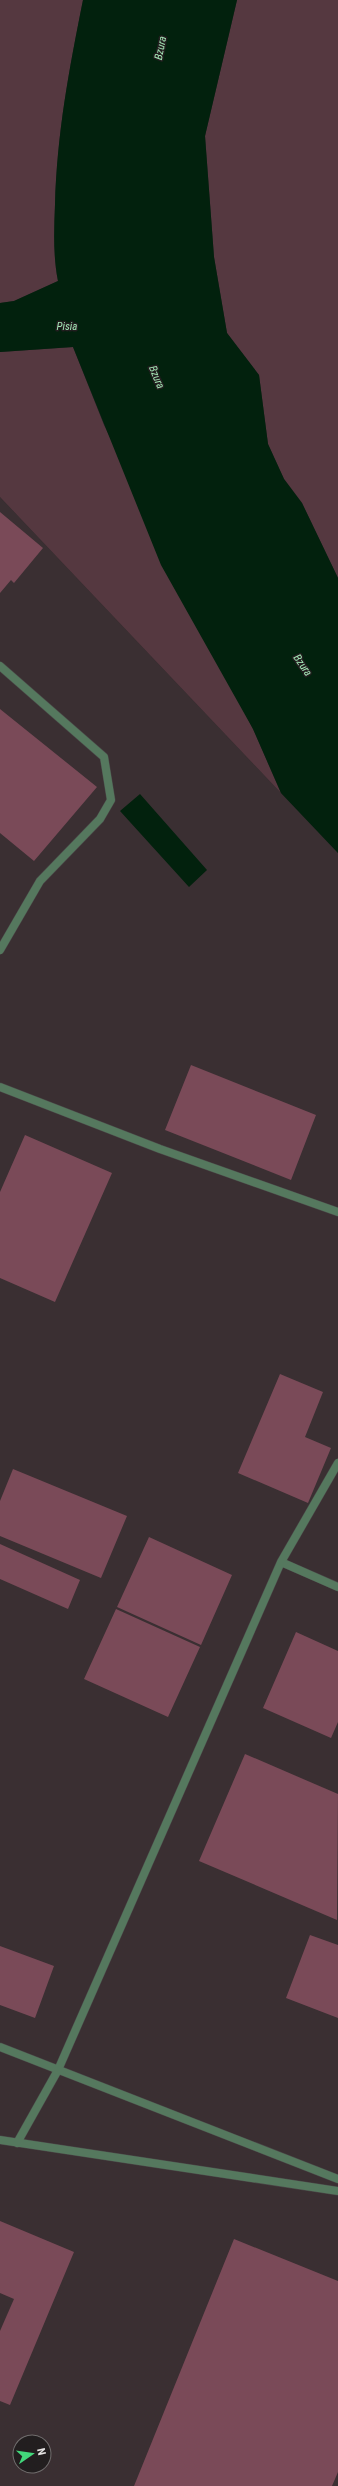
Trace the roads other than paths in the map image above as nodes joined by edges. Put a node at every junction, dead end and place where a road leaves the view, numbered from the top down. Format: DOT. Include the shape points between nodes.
graph roads {
  1 [pos="0,666"];
  2 [pos="0,950"];
  3 [pos="0,1088"];
  4 [pos="338,1212"];
  5 [pos="338,1463"];
  6 [pos="281,1562"];
  7 [pos="338,1587"];
  8 [pos="0,2047"];
  9 [pos="58,2070"];
  10 [pos="0,2140"];
  11 [pos="17,2143"];
  12 [pos="338,2179"];
  13 [pos="338,2191"];
  1 -- 2 [label="lane" via="104,757 111,800 100,818 40,881"];
  3 -- 4 [label="lane" via="160,1149"];
  5 -- 6 [label="lane"];
  6 -- 7 [label="lane"];
  6 -- 9 [label="lane"];
  8 -- 9 [label="lane"];
  9 -- 11 [label="lane"];
  9 -- 12 [label="lane"];
  10 -- 11 [label="lane"];
  11 -- 13 [label="lane"];
}
